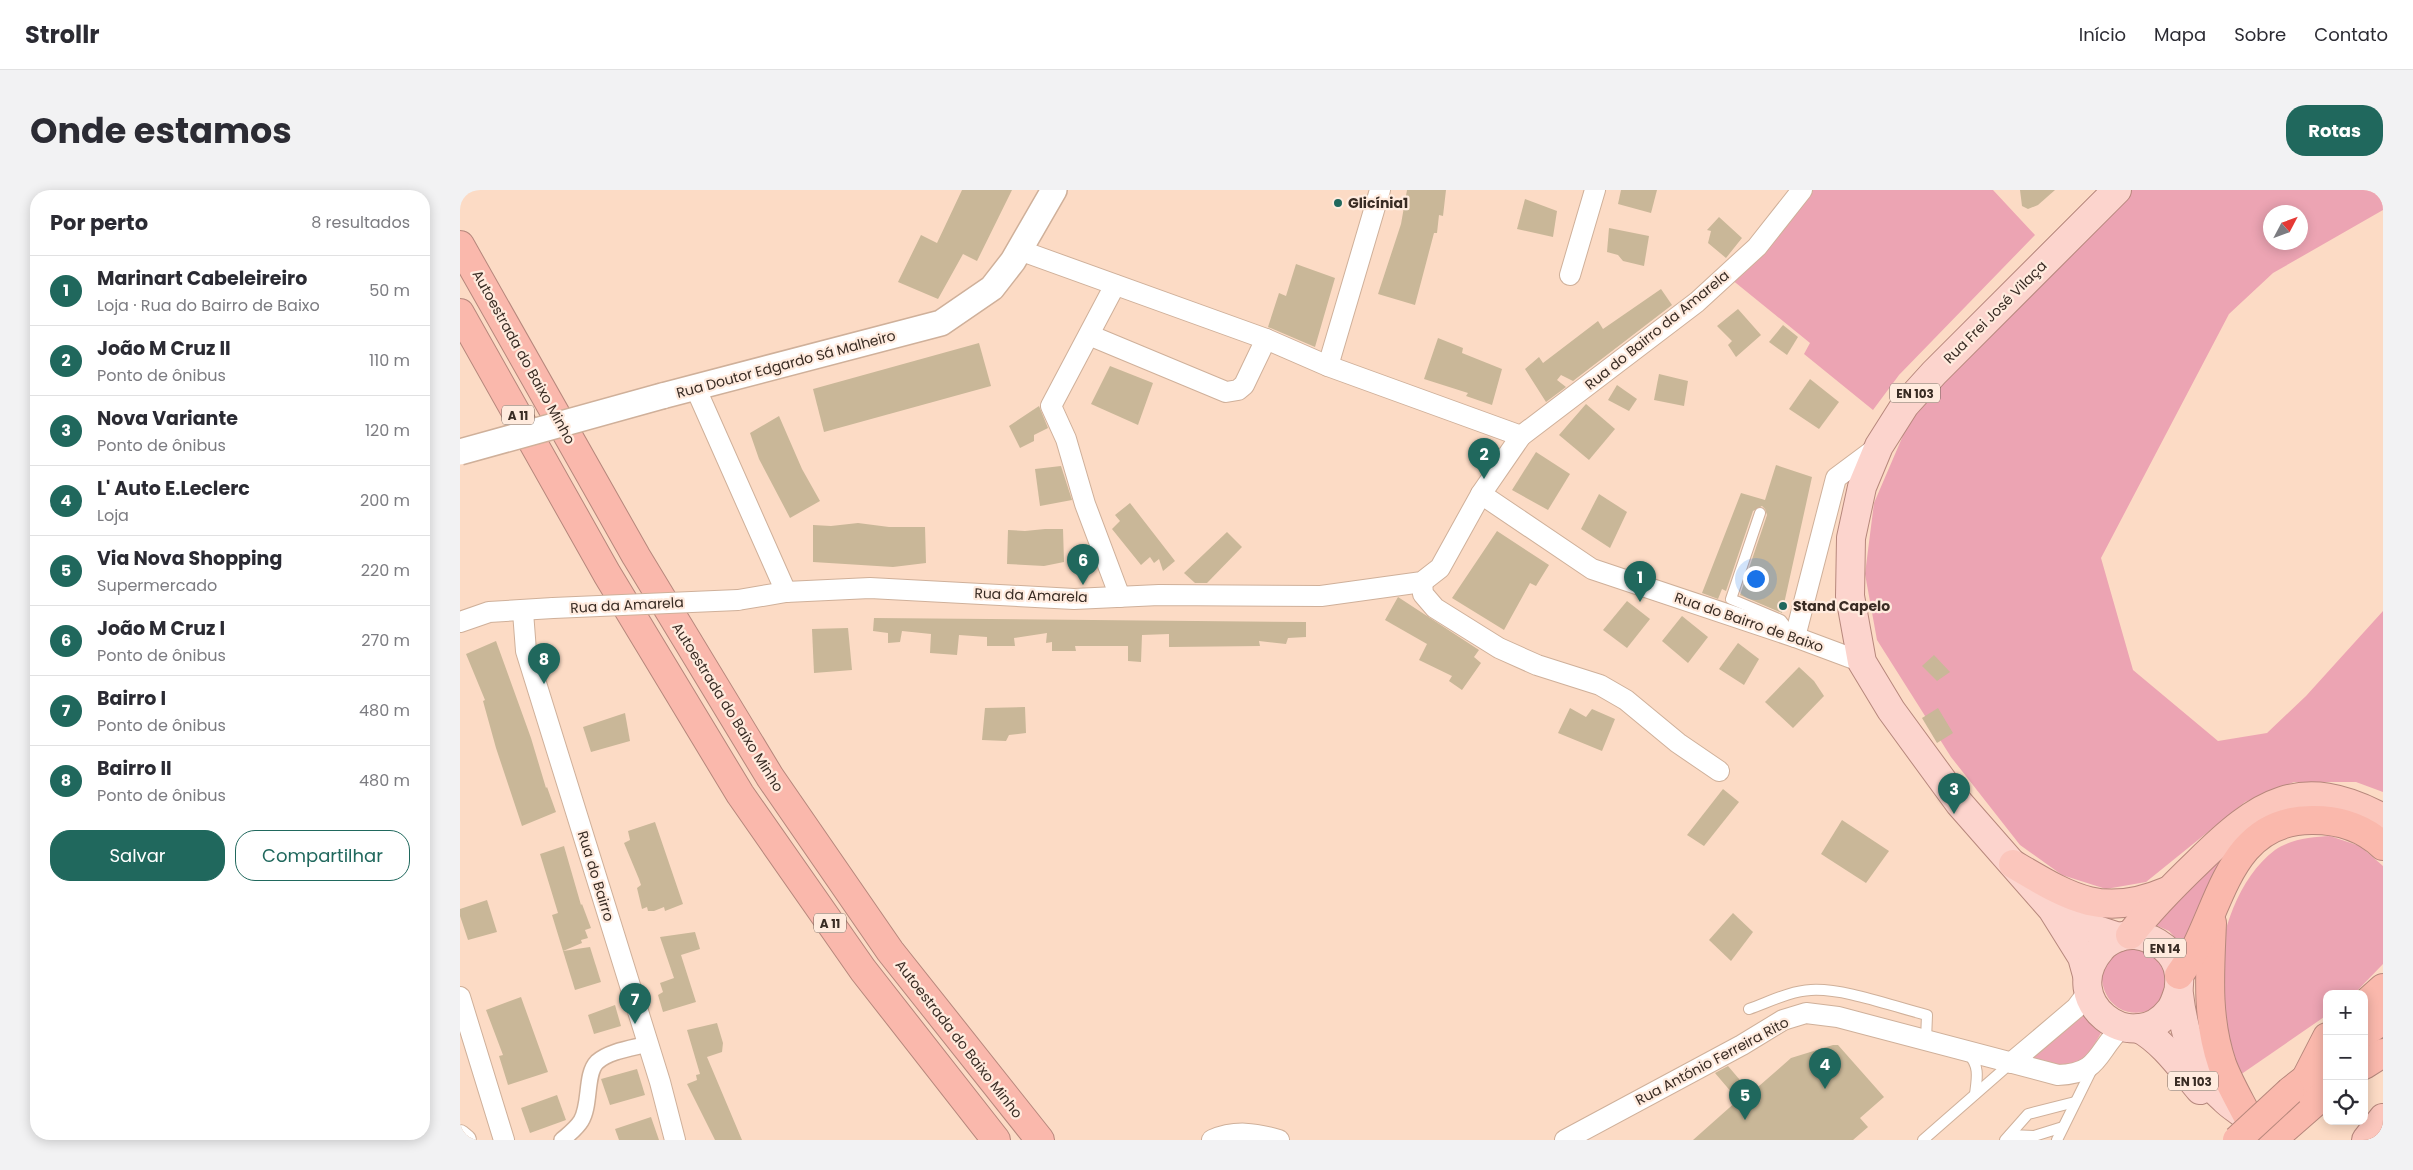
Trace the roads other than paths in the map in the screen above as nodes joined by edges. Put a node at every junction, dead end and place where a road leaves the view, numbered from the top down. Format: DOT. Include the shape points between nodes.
graph roads {
  1 [pos="1054,190"];
  2 [pos="1380,190"];
  3 [pos="1595,190"];
  4 [pos="1802,190"];
  5 [pos="2117,190"];
  6 [pos="460,245"];
  7 [pos="1019,250"];
  8 [pos="1570,275"];
  9 [pos="1115,285"];
  10 [pos="460,314"];
  11 [pos="1089,335"];
  12 [pos="1266,339"];
  13 [pos="1328,366"];
  14 [pos="696,389"];
  15 [pos="1521,436"];
  16 [pos="1879,446"];
  17 [pos="460,452"];
  18 [pos="1481,494"];
  19 [pos="1760,512"];
  20 [pos="1422,582"];
  21 [pos="786,592"];
  22 [pos="1120,597"];
  23 [pos="523,612"];
  24 [pos="460,622"];
  25 [pos="1795,637"];
  26 [pos="1862,662"];
  27 [pos="1719,771"];
  28 [pos="2383,818"];
  29 [pos="2383,846"];
  30 [pos="2013,864"];
  31 [pos="2169,890"];
  32 [pos="2212,907"];
  33 [pos="2052,909"];
  34 [pos="2125,936"];
  35 [pos="2087,983"];
  36 [pos="2179,983"];
  37 [pos="2383,988"];
  38 [pos="460,997"];
  39 [pos="2368,1001"];
  40 [pos="1749,1009"];
  41 [pos="2383,1020"];
  42 [pos="2130,1027"];
  43 [pos="2368,1030"];
  44 [pos="1926,1040"];
  45 [pos="648,1044"];
  46 [pos="2323,1049"];
  47 [pos="1963,1050"];
  48 [pos="2383,1052"];
  49 [pos="2368,1062"];
  50 [pos="2011,1063"];
  51 [pos="2094,1065"];
  52 [pos="2311,1086"];
  53 [pos="1975,1094"];
  54 [pos="2075,1102"];
  55 [pos="2383,1118"];
  56 [pos="2063,1127"];
  57 [pos="1583,1133"];
  58 [pos="2243,1133"];
  59 [pos="460,1135"];
  60 [pos="2008,1137"];
  61 [pos="466,1140"];
  62 [pos="504,1140"];
  63 [pos="562,1140"];
  64 [pos="675,1140"];
  65 [pos="996,1140"];
  66 [pos="1040,1140"];
  67 [pos="1212,1140"];
  68 [pos="1279,1140"];
  69 [pos="1566,1140"];
  70 [pos="1923,1140"];
  71 [pos="2057,1140"];
  72 [pos="2267,1140"];
  73 [pos="2272,1140"];
  74 [pos="2366,1140"];
  1 -- 7 [label="street, Rua Doutor Edgardo Sá Malheiro"];
  2 -- 13 [label="street"];
  3 -- 8 [label="street"];
  4 -- 15 [label="street, Rua do Bairro da Amarela" via="1757,247 1697,302"];
  5 -- 16 [label="main road, Rua Frei José Vilaça / EN 103" via="1934,373 1905,405"];
  6 -- 66 [label="highway, Autoestrada do Baixo Minho / A 11" via="632,549 770,777 890,951"];
  7 -- 9 [label="street"];
  7 -- 14 [label="street, Rua Doutor Edgardo Sá Malheiro" via="992,288 941,323"];
  9 -- 11 [label="street"];
  9 -- 12 [label="street"];
  10 -- 65 [label="highway, A 11" via="607,574 740,794 863,970"];
  11 -- 12 [label="street" via="1226,392 1238,390 1244,384"];
  11 -- 22 [label="street" via="1051,406 1066,439 1085,504"];
  12 -- 13 [label="street"];
  13 -- 15 [label="street"];
  14 -- 17 [label="street, Rua Doutor Edgardo Sá Malheiro, bridge"];
  14 -- 21 [label="street"];
  15 -- 18 [label="street"];
  16 -- 25 [label="street" via="1836,478"];
  16 -- 26 [label="main road, Rua Frei José Vilaça / EN 103" via="1862,487 1851,538 1850,596"];
  18 -- 20 [label="street" via="1440,568"];
  18 -- 25 [label="street, Rua do Bairro de Baixo" via="1592,569"];
  19 -- 25 [label="lane" via="1731,599 1781,620"];
  20 -- 22 [label="street, Rua da Amarela" via="1321,596"];
  20 -- 27 [label="street" via="1423,594 1435,608 1499,648 1537,665 1600,685 1626,700"];
  21 -- 22 [label="street, Rua da Amarela" via="870,588 1074,598"];
  21 -- 23 [label="street, Rua da Amarela, bridge" via="738,600"];
  23 -- 24 [label="street, Rua da Amarela" via="489,612"];
  23 -- 45 [label="street, Rua do Bairro" via="526,652"];
  25 -- 26 [label="street, Rua do Bairro de Baixo"];
  26 -- 30 [label="main road, Rua Frei José Vilaça / EN 103" via="1891,710 1954,795"];
  28 -- 31 [label="highway" via="2358,806 2318,797 2297,797 2273,803 2241,822"];
  29 -- 32 [label="highway" via="2359,828 2341,822 2303,820 2284,824 2263,835 2244,852 2226,877"];
  30 -- 31 [label="highway" via="2064,894 2097,903 2135,902"];
  30 -- 33 [label="main road, Rua Frei José Vilaça / EN 103"];
  31 -- 34 [label="highway"];
  32 -- 36 [label="highway"];
  32 -- 58 [label="highway" via="2209,977 2212,1024"];
  33 -- 34 [label="main road, Rua Frei José Vilaça / EN 103" via="2088,927"];
  33 -- 35 [label="main road, Rua Frei José Vilaça / EN 103" via="2082,957"];
  34 -- 35 [label="main road" via="2104,945 2092,958"];
  34 -- 36 [label="main road, Rua Frei José Vilaça / EN 14" via="2150,939 2168,950 2175,961"];
  35 -- 42 [label="main road, Rua Frei José Vilaça / EN 103" via="2094,1008 2106,1020"];
  35 -- 50 [label="street" via="2076,1008"];
  36 -- 42 [label="main road" via="2170,1010 2156,1022"];
  36 -- 58 [label="main road, Rua Frei José Vilaça / EN 103" via="2195,1059"];
  37 -- 39 [label="highway"];
  38 -- 62 [label="street"];
  40 -- 44 [label="lane" via="1811,990 1837,991 1927,1015"];
  41 -- 43 [label="highway"];
  42 -- 51 [label="street" via="2105,1046"];
  42 -- 58 [label="main road, Rua Frei José Vilaça / EN 103" via="2146,1032"];
  44 -- 47 [label="street, Rua António Ferreira Rito"];
  44 -- 57 [label="street, Rua António Ferreira Rito" via="1838,1017 1806,1013 1782,1020"];
  45 -- 63 [label="street" via="605,1057 597,1063 592,1069 587,1108 582,1120"];
  45 -- 64 [label="street, Rua do Bairro"];
  46 -- 52 [label="highway"];
  47 -- 50 [label="street, Rua António Ferreira Rito"];
  47 -- 53 [label="lane" via="1975,1060"];
  48 -- 49 [label="highway"];
  50 -- 51 [label="street, Rua António Ferreira Rito" via="2058,1075 2075,1075"];
  50 -- 53 [label="lane"];
  51 -- 54 [label="lane"];
  52 -- 58 [label="highway, bridge"];
  52 -- 73 [label="highway"];
  53 -- 70 [label="lane"];
  54 -- 56 [label="lane"];
  54 -- 60 [label="lane" via="2028,1114"];
  55 -- 74 [label="highway"];
  56 -- 60 [label="lane" via="2034,1136"];
  56 -- 71 [label="lane"];
  57 -- 69 [label="street, Rua António Ferreira Rito"];
  58 -- 72 [label="main road, Rua Frei José Vilaça / EN 103"];
  59 -- 61 [label="street"];
  67 -- 68 [label="street" via="1228,1134 1247,1133"];
}
